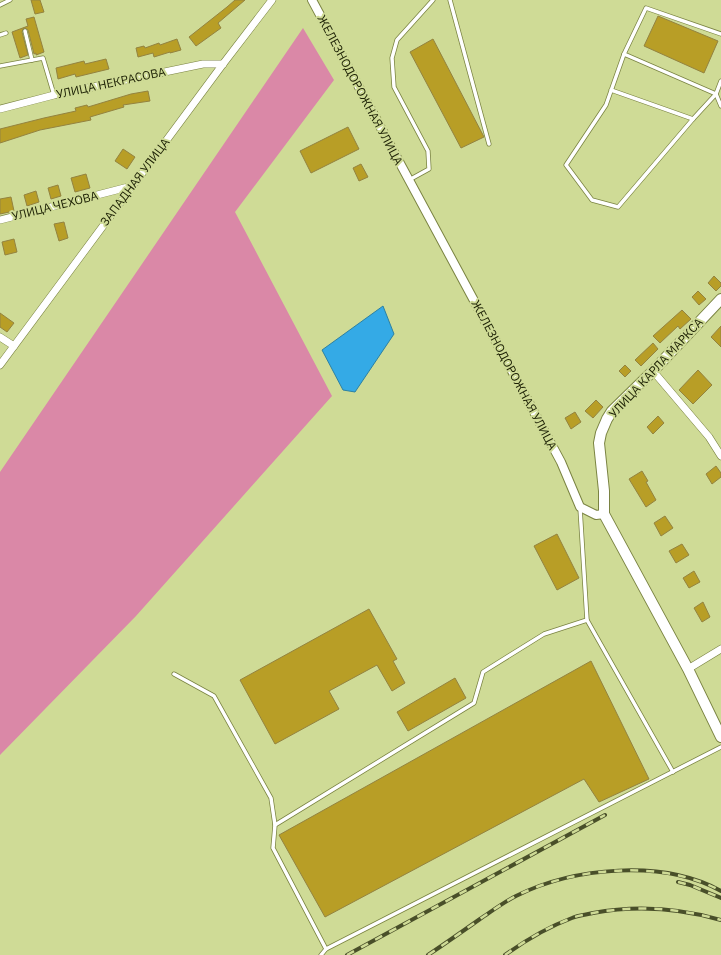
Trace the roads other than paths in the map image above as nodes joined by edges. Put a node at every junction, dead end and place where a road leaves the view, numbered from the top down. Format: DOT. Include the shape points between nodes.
graph roads {
  1 [pos="10,0"];
  2 [pos="272,0"];
  3 [pos="312,0"];
  4 [pos="433,0"];
  5 [pos="450,0"];
  6 [pos="0,5"];
  7 [pos="25,31"];
  8 [pos="6,33"];
  9 [pos="721,34"];
  10 [pos="0,35"];
  11 [pos="624,54"];
  12 [pos="32,60"];
  13 [pos="223,64"];
  14 [pos="0,66"];
  15 [pos="721,81"];
  16 [pos="611,90"];
  17 [pos="716,94"];
  18 [pos="54,95"];
  19 [pos="721,106"];
  20 [pos="0,109"];
  21 [pos="693,119"];
  22 [pos="489,144"];
  23 [pos="409,180"];
  24 [pos="132,186"];
  25 [pos="0,220"];
  26 [pos="721,299"];
  27 [pos="0,337"];
  28 [pos="14,346"];
  29 [pos="0,365"];
  30 [pos="653,371"];
  31 [pos="721,456"];
  32 [pos="580,507"];
  33 [pos="604,514"];
  34 [pos="587,620"];
  35 [pos="721,649"];
  36 [pos="688,669"];
  37 [pos="174,674"];
  38 [pos="721,737"];
  39 [pos="721,748"];
  40 [pos="673,772"];
  41 [pos="275,825"];
  42 [pos="326,949"];
  43 [pos="322,955"];
  1 -- 6 [label="lane"];
  2 -- 13 [label="street, ЗАПАДНАЯ УЛИЦА"];
  3 -- 23 [label="street, ЖЕЛЕЗНОДОРОЖНАЯ УЛИЦА"];
  4 -- 23 [label="lane" via="397,40 392,58 394,87 428,151 429,169"];
  5 -- 22 [label="lane"];
  7 -- 12 [label="lane"];
  8 -- 10 [label="lane"];
  9 -- 11 [label="lane" via="646,8"];
  11 -- 16 [label="lane"];
  11 -- 17 [label="lane"];
  12 -- 14 [label="lane"];
  12 -- 18 [label="lane" via="43,58"];
  13 -- 18 [label="street, УЛИЦА НЕКРАСОВА" via="203,64"];
  13 -- 24 [label="street, ЗАПАДНАЯ УЛИЦА"];
  15 -- 17 [label="lane"];
  16 -- 21 [label="lane"];
  16 -- 21 [label="lane" via="606,105 566,165 592,200 618,207"];
  17 -- 19 [label="lane"];
  17 -- 21 [label="lane"];
  18 -- 20 [label="street, УЛИЦА НЕКРАСОВА"];
  23 -- 32 [label="street, ЖЕЛЕЗНОДОРОЖНАЯ УЛИЦА" via="560,462"];
  24 -- 25 [label="street, УЛИЦА ЧЕХОВА"];
  24 -- 28 [label="street, ЗАПАДНАЯ УЛИЦА"];
  26 -- 30 [label="main road, УЛИЦА КАРЛА МАРКСА"];
  27 -- 28 [label="street"];
  28 -- 29 [label="street, ЗАПАДНАЯ УЛИЦА"];
  30 -- 31 [label="street"];
  30 -- 33 [label="main road, УЛИЦА КАРЛА МАРКСА" via="612,411 601,433 599,444"];
  32 -- 33 [label="street" via="596,515"];
  32 -- 34 [label="lane"];
  33 -- 36 [label="main road"];
  34 -- 40 [label="lane"];
  34 -- 41 [label="lane" via="544,634 483,672 474,703"];
  35 -- 36 [label="street"];
  36 -- 38 [label="main road"];
  37 -- 41 [label="lane" via="214,696 270,798"];
  39 -- 40 [label="lane"];
  40 -- 42 [label="lane"];
  41 -- 42 [label="lane" via="273,848"];
  42 -- 43 [label="lane"];
}
